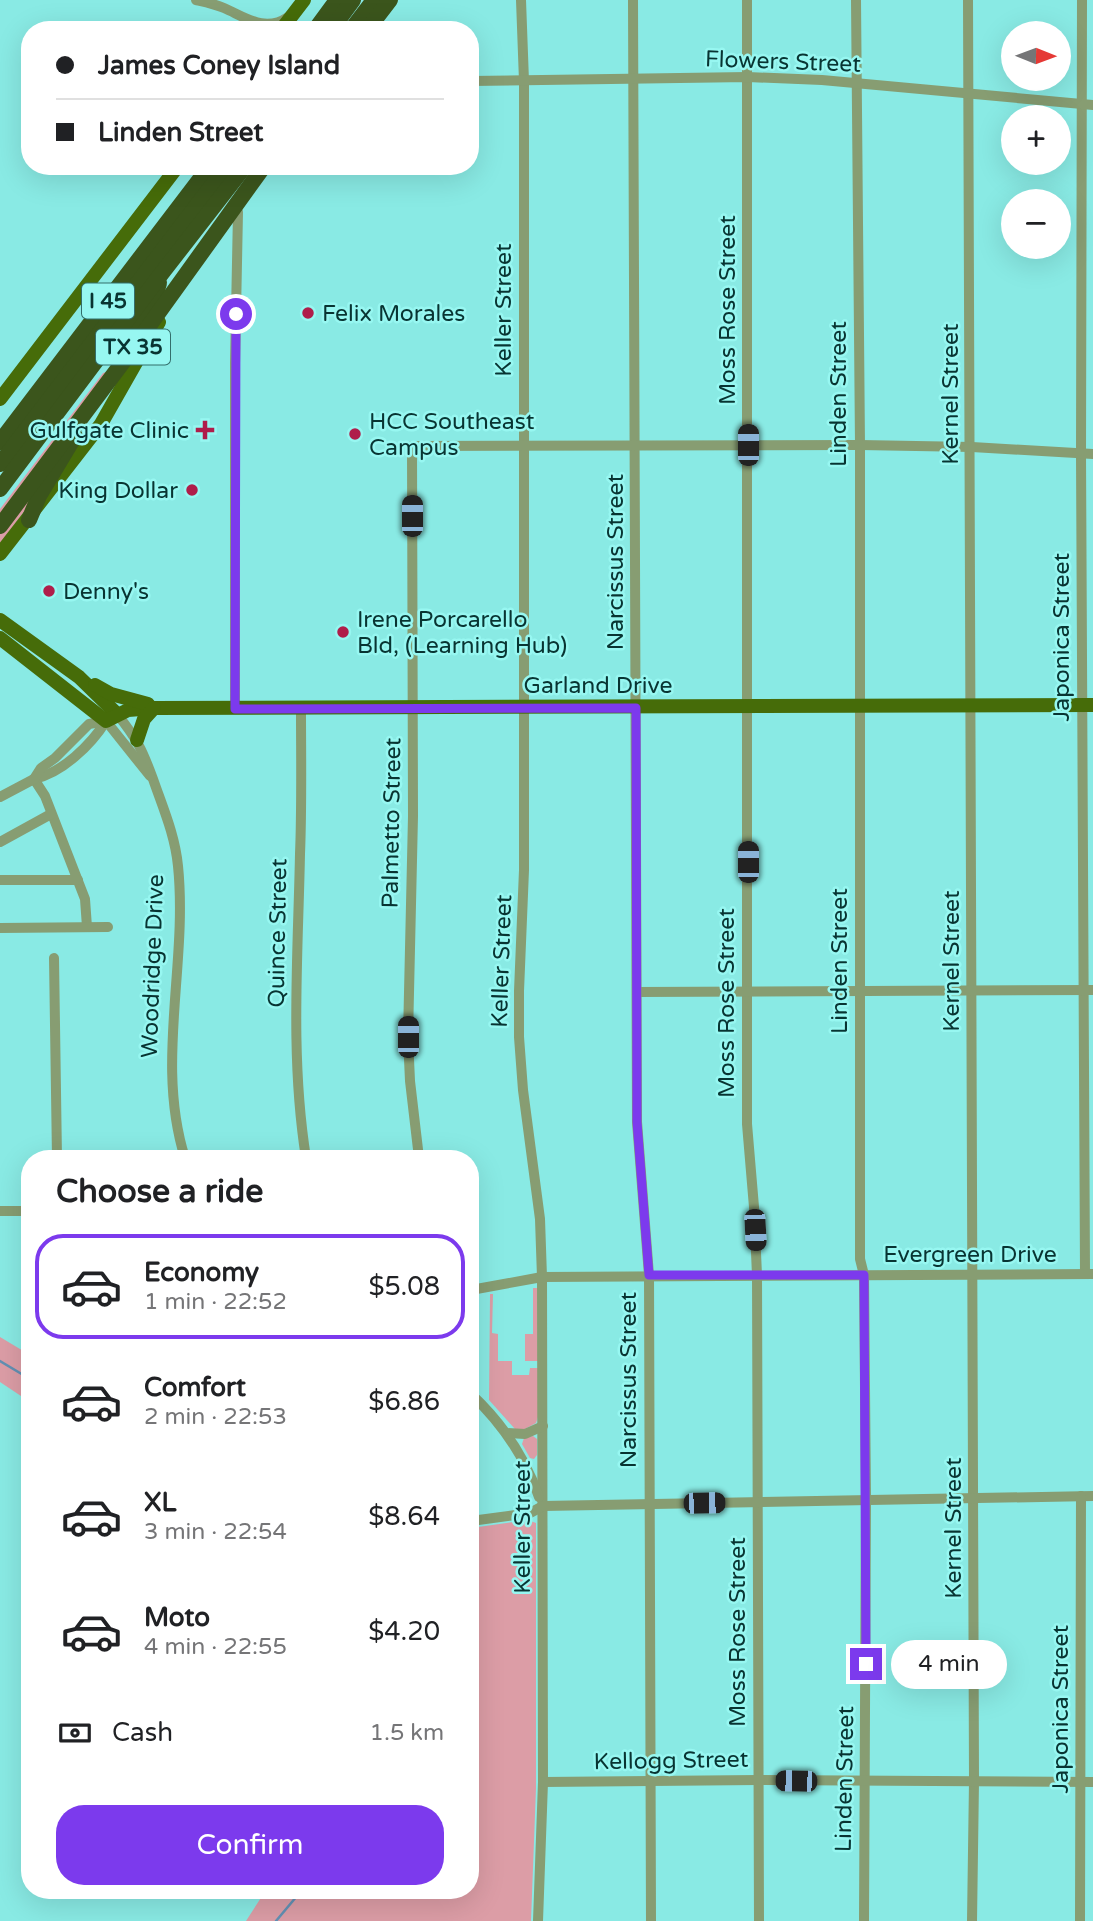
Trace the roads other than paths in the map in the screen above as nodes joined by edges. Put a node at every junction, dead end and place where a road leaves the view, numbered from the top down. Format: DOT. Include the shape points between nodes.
graph roads {
  1 [pos="196,0"];
  2 [pos="304,0"];
  3 [pos="337,0"];
  4 [pos="353,0"];
  5 [pos="374,0"];
  6 [pos="390,0"];
  7 [pos="400,0"];
  8 [pos="521,0"];
  9 [pos="634,0"];
  10 [pos="747,0"];
  11 [pos="856,0"];
  12 [pos="968,0"];
  13 [pos="1082,0"];
  14 [pos="225,8"];
  15 [pos="295,12"];
  16 [pos="236,21"];
  17 [pos="248,21"];
  18 [pos="279,21"];
  19 [pos="288,21"];
  20 [pos="321,21"];
  21 [pos="338,21"];
  22 [pos="358,21"];
  23 [pos="374,21"];
  24 [pos="384,21"];
  25 [pos="747,77"];
  26 [pos="524,80"];
  27 [pos="635,80"];
  28 [pos="479,81"];
  29 [pos="857,85"];
  30 [pos="970,95"];
  31 [pos="1088,104"];
  32 [pos="171,175"];
  33 [pos="203,175"];
  34 [pos="221,175"];
  35 [pos="238,175"];
  36 [pos="258,175"];
  37 [pos="267,175"];
  38 [pos="238,212"];
  39 [pos="162,273"];
  40 [pos="0,399"];
  41 [pos="0,442"];
  42 [pos="524,445"];
  43 [pos="748,445"];
  44 [pos="860,445"];
  45 [pos="636,446"];
  46 [pos="972,447"];
  47 [pos="1081,454"];
  48 [pos="1093,454"];
  49 [pos="0,464"];
  50 [pos="0,489"];
  51 [pos="29,520"];
  52 [pos="0,526"];
  53 [pos="2,551"];
  54 [pos="0,620"];
  55 [pos="0,638"];
  56 [pos="79,677"];
  57 [pos="1088,705"];
  58 [pos="748,706"];
  59 [pos="413,707"];
  60 [pos="859,707"];
  61 [pos="972,707"];
  62 [pos="159,708"];
  63 [pos="525,708"];
  64 [pos="636,708"];
  65 [pos="235,709"];
  66 [pos="301,709"];
  67 [pos="112,718"];
  68 [pos="137,740"];
  69 [pos="152,778"];
  70 [pos="34,779"];
  71 [pos="0,797"];
  72 [pos="51,814"];
  73 [pos="0,842"];
  74 [pos="0,880"];
  75 [pos="78,880"];
  76 [pos="0,928"];
  77 [pos="87,928"];
  78 [pos="108,928"];
  79 [pos="54,958"];
  80 [pos="1088,990"];
  81 [pos="860,991"];
  82 [pos="972,991"];
  83 [pos="637,992"];
  84 [pos="747,992"];
  85 [pos="57,1150"];
  86 [pos="183,1150"];
  87 [pos="305,1150"];
  88 [pos="418,1150"];
  89 [pos="0,1211"];
  90 [pos="21,1211"];
  91 [pos="1089,1274"];
  92 [pos="649,1275"];
  93 [pos="757,1275"];
  94 [pos="864,1275"];
  95 [pos="973,1275"];
  96 [pos="542,1277"];
  97 [pos="479,1289"];
  98 [pos="479,1402"];
  99 [pos="542,1426"];
  100 [pos="506,1433"];
  101 [pos="1087,1496"];
  102 [pos="974,1498"];
  103 [pos="866,1500"];
  104 [pos="758,1502"];
  105 [pos="649,1504"];
  106 [pos="543,1506"];
  107 [pos="479,1520"];
  108 [pos="758,1780"];
  109 [pos="974,1781"];
  110 [pos="543,1782"];
  111 [pos="651,1782"];
  112 [pos="865,1782"];
  113 [pos="1087,1782"];
  114 [pos="538,1921"];
  115 [pos="651,1921"];
  116 [pos="759,1921"];
  117 [pos="864,1921"];
  118 [pos="972,1921"];
  119 [pos="1080,1921"];
  1 -- 14 [label="street"];
  2 -- 15 [label="main road"];
  3 -- 20 [label="highway"];
  4 -- 21 [label="highway"];
  5 -- 22 [label="highway"];
  6 -- 23 [label="highway"];
  7 -- 24 [label="main road"];
  8 -- 26 [label="street, Keller Street"];
  9 -- 27 [label="street, Narcissus Street"];
  10 -- 25 [label="street, Moss Rose Street"];
  11 -- 29 [label="street, Linden Street"];
  12 -- 30 [label="street, Kernel Street"];
  13 -- 31 [label="street, Japonica Street"];
  14 -- 16 [label="street"];
  14 -- 17 [label="street"];
  15 -- 18 [label="street"];
  15 -- 19 [label="main road"];
  25 -- 27 [label="street, Flowers Street"];
  25 -- 29 [label="street, Flowers Street"];
  25 -- 43 [label="street, Moss Rose Street"];
  26 -- 27 [label="street, Flowers Street"];
  26 -- 28 [label="street, Flowers Street"];
  26 -- 42 [label="street, Keller Street"];
  27 -- 45 [label="street, Narcissus Street"];
  29 -- 30 [label="street, Flowers Street"];
  29 -- 44 [label="street, Linden Street"];
  30 -- 31 [label="street, Flowers Street"];
  30 -- 46 [label="street, Kernel Street"];
  31 -- 47 [label="street, Japonica Street"];
  32 -- 40 [label="main road"];
  33 -- 41 [label="highway, I 45"];
  34 -- 49 [label="highway, I 45"];
  35 -- 39 [label="highway, I 45"];
  36 -- 52 [label="highway, TX 35, bridge"];
  37 -- 38 [label="main road"];
  38 -- 51 [label="main road" via="184,284 101,424"];
  38 -- 65 [label="street"];
  39 -- 50 [label="highway, I 45"];
  39 -- 51 [label="highway" via="153,304"];
  42 -- 45 [label="street"];
  42 -- 59 [label="street, Palmetto Street" via="412,446"];
  42 -- 63 [label="street, Keller Street"];
  43 -- 44 [label="street"];
  43 -- 45 [label="street"];
  43 -- 58 [label="street, Moss Rose Street"];
  44 -- 46 [label="street"];
  44 -- 60 [label="street, Linden Street"];
  45 -- 64 [label="street, Narcissus Street"];
  46 -- 47 [label="street"];
  46 -- 61 [label="street, Kernel Street"];
  47 -- 48 [label="street"];
  47 -- 57 [label="street, Japonica Street"];
  51 -- 53 [label="main road"];
  54 -- 56 [label="main road, Woodridge Drive"];
  55 -- 67 [label="main road, Woodridge Drive"];
  56 -- 62 [label="main road" via="111,694"];
  56 -- 67 [label="main road, Woodridge Drive"];
  57 -- 61 [label="main road, Garland Drive"];
  57 -- 80 [label="street, Japonica Street"];
  58 -- 60 [label="main road, Garland Drive"];
  58 -- 64 [label="main road, Garland Drive"];
  58 -- 84 [label="street, Moss Rose Street"];
  59 -- 63 [label="main road, Garland Drive"];
  59 -- 66 [label="main road, Garland Drive"];
  59 -- 88 [label="street, Palmetto Street" via="408,1037"];
  60 -- 61 [label="main road, Garland Drive"];
  60 -- 81 [label="street, Linden Street"];
  61 -- 82 [label="street, Kernel Street"];
  62 -- 65 [label="main road, Garland Drive"];
  62 -- 67 [label="main road, Garland Drive" via="128,710"];
  62 -- 68 [label="main road" via="144,719"];
  63 -- 64 [label="main road, Garland Drive"];
  63 -- 96 [label="street, Keller Street" via="519,1037 540,1219"];
  64 -- 83 [label="street, Narcissus Street"];
  65 -- 66 [label="main road, Garland Drive"];
  66 -- 87 [label="street, Quince Street" via="296,990"];
  67 -- 68 [label="street, Woodridge Drive"];
  67 -- 69 [label="street, Woodridge Drive"];
  67 -- 70 [label="street" via="89,724"];
  68 -- 69 [label="street, Woodridge Drive"];
  69 -- 86 [label="street, Woodridge Drive" via="168,818 178,864 171,1077 172,1106"];
  70 -- 71 [label="street"];
  70 -- 72 [label="street"];
  72 -- 73 [label="street"];
  72 -- 75 [label="street"];
  74 -- 75 [label="street"];
  75 -- 77 [label="street"];
  76 -- 77 [label="street"];
  77 -- 78 [label="street"];
  79 -- 85 [label="street"];
  80 -- 82 [label="street"];
  80 -- 91 [label="street, Japonica Street"];
  81 -- 82 [label="street"];
  81 -- 84 [label="street"];
  81 -- 94 [label="street, Linden Street" via="860,1259"];
  82 -- 95 [label="street, Kernel Street"];
  83 -- 84 [label="street"];
  83 -- 92 [label="street, Narcissus Street" via="637,1122"];
  84 -- 93 [label="street, Moss Rose Street" via="747,1125"];
  89 -- 90 [label="street"];
  91 -- 95 [label="street, Evergreen Drive"];
  92 -- 93 [label="street, Evergreen Drive"];
  92 -- 96 [label="street, Evergreen Drive"];
  92 -- 105 [label="street, Narcissus Street"];
  93 -- 94 [label="street, Evergreen Drive"];
  93 -- 104 [label="street, Moss Rose Street"];
  94 -- 95 [label="street, Evergreen Drive"];
  94 -- 103 [label="street, Linden Street"];
  95 -- 102 [label="street, Kernel Street"];
  96 -- 97 [label="street, Evergreen Drive"];
  96 -- 99 [label="street, Keller Street"];
  98 -- 100 [label="street"];
  99 -- 100 [label="street" via="525,1434"];
  99 -- 106 [label="street, Keller Street"];
  100 -- 106 [label="street" via="531,1474"];
  101 -- 102 [label="street"];
  101 -- 113 [label="street, Japonica Street"];
  102 -- 103 [label="street"];
  102 -- 109 [label="street, Kernel Street"];
  103 -- 104 [label="street"];
  103 -- 112 [label="street, Linden Street"];
  104 -- 105 [label="street"];
  104 -- 108 [label="street, Moss Rose Street"];
  105 -- 106 [label="street"];
  105 -- 111 [label="street, Narcissus Street"];
  106 -- 107 [label="street" via="530,1513"];
  106 -- 110 [label="street, Keller Street"];
  108 -- 111 [label="street, Kellogg Street"];
  108 -- 112 [label="street, Kellogg Street"];
  108 -- 116 [label="street, Moss Rose Street"];
  109 -- 112 [label="street, Kellogg Street"];
  109 -- 113 [label="street, Kellogg Street"];
  109 -- 118 [label="street, Kernel Street"];
  110 -- 111 [label="street, Kellogg Street"];
  110 -- 114 [label="street, Keller Street"];
  111 -- 115 [label="street, Narcissus Street"];
  112 -- 117 [label="street, Linden Street"];
  113 -- 119 [label="street, Japonica Street"];
}
